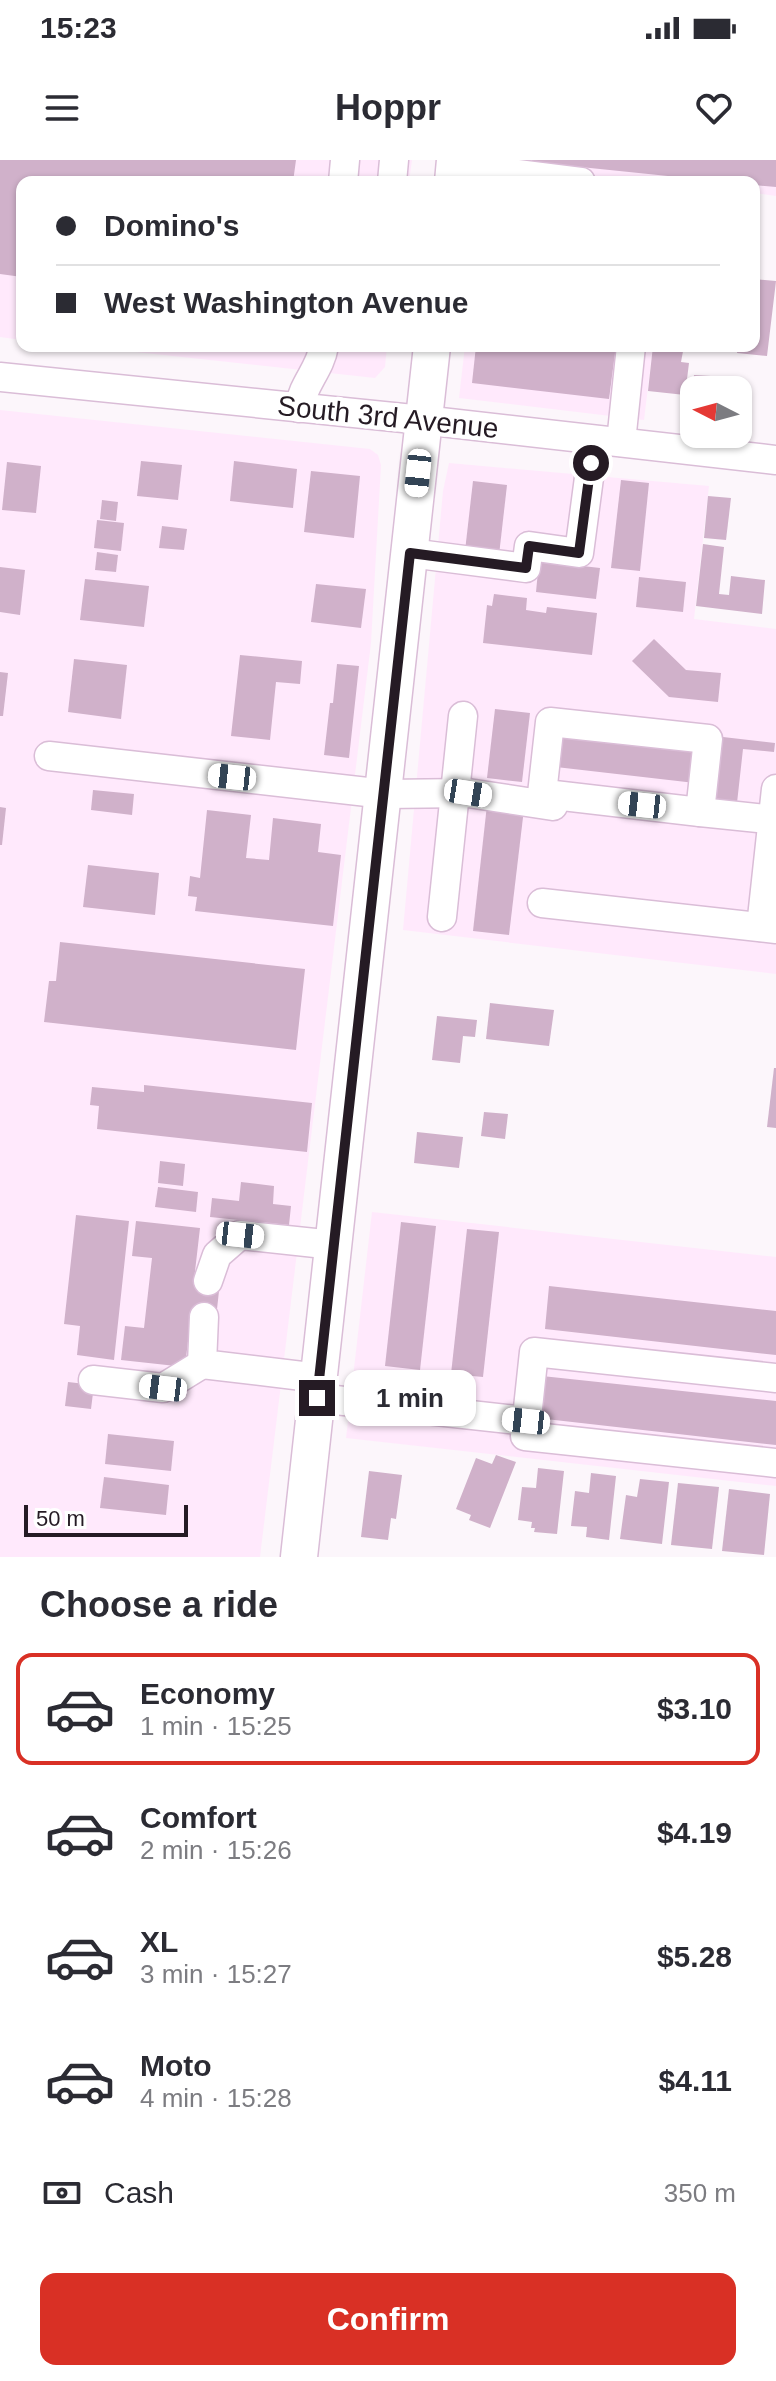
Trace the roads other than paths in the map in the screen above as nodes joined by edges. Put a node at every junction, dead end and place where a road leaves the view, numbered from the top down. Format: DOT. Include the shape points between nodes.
graph roads {
  1 [pos="454,169"];
  2 [pos="492,176"];
  3 [pos="323,352"];
  4 [pos="431,352"];
  5 [pos="629,352"];
  6 [pos="0,377"];
  7 [pos="299,408"];
  8 [pos="423,420"];
  9 [pos="607,441"];
  10 [pos="776,460"];
  11 [pos="410,553"];
  12 [pos="463,716"];
  13 [pos="49,756"];
  14 [pos="776,789"];
  15 [pos="385,794"];
  16 [pos="455,794"];
  17 [pos="554,795"];
  18 [pos="700,812"];
  19 [pos="774,820"];
  20 [pos="542,903"];
  21 [pos="442,917"];
  22 [pos="768,928"];
  23 [pos="334,1245"];
  24 [pos="208,1281"];
  25 [pos="204,1317"];
  26 [pos="202,1364"];
  27 [pos="776,1378"];
  28 [pos="93,1380"];
  29 [pos="318,1388"];
  30 [pos="526,1421"];
  31 [pos="776,1463"];
  32 [pos="299,1557"];
  1 -- 2 [label="street"];
  3 -- 7 [label="street" via="302,390"];
  4 -- 8 [label="main road"];
  5 -- 9 [label="street"];
  6 -- 7 [label="street, South 3rd Avenue"];
  7 -- 8 [label="street, South 3rd Avenue"];
  8 -- 9 [label="street, South 3rd Avenue"];
  8 -- 11 [label="main road"];
  9 -- 10 [label="street, South 3rd Avenue"];
  9 -- 11 [label="street" via="579,553 529,546 526,568"];
  11 -- 15 [label="main road"];
  12 -- 16 [label="street"];
  13 -- 15 [label="street"];
  14 -- 19 [label="street"];
  15 -- 16 [label="street"];
  15 -- 23 [label="main road"];
  16 -- 17 [label="street" via="553,806"];
  16 -- 21 [label="street"];
  17 -- 18 [label="street"];
  17 -- 18 [label="street" via="542,794 550,722 708,739"];
  18 -- 19 [label="street"];
  19 -- 22 [label="street"];
  20 -- 22 [label="street"];
  23 -- 24 [label="street" via="240,1235 217,1255"];
  23 -- 29 [label="main road"];
  25 -- 26 [label="street"];
  26 -- 28 [label="street" via="163,1388"];
  26 -- 29 [label="street"];
  27 -- 30 [label="street" via="534,1352"];
  29 -- 30 [label="street"];
  29 -- 32 [label="main road"];
  30 -- 31 [label="street" via="525,1436"];
}
